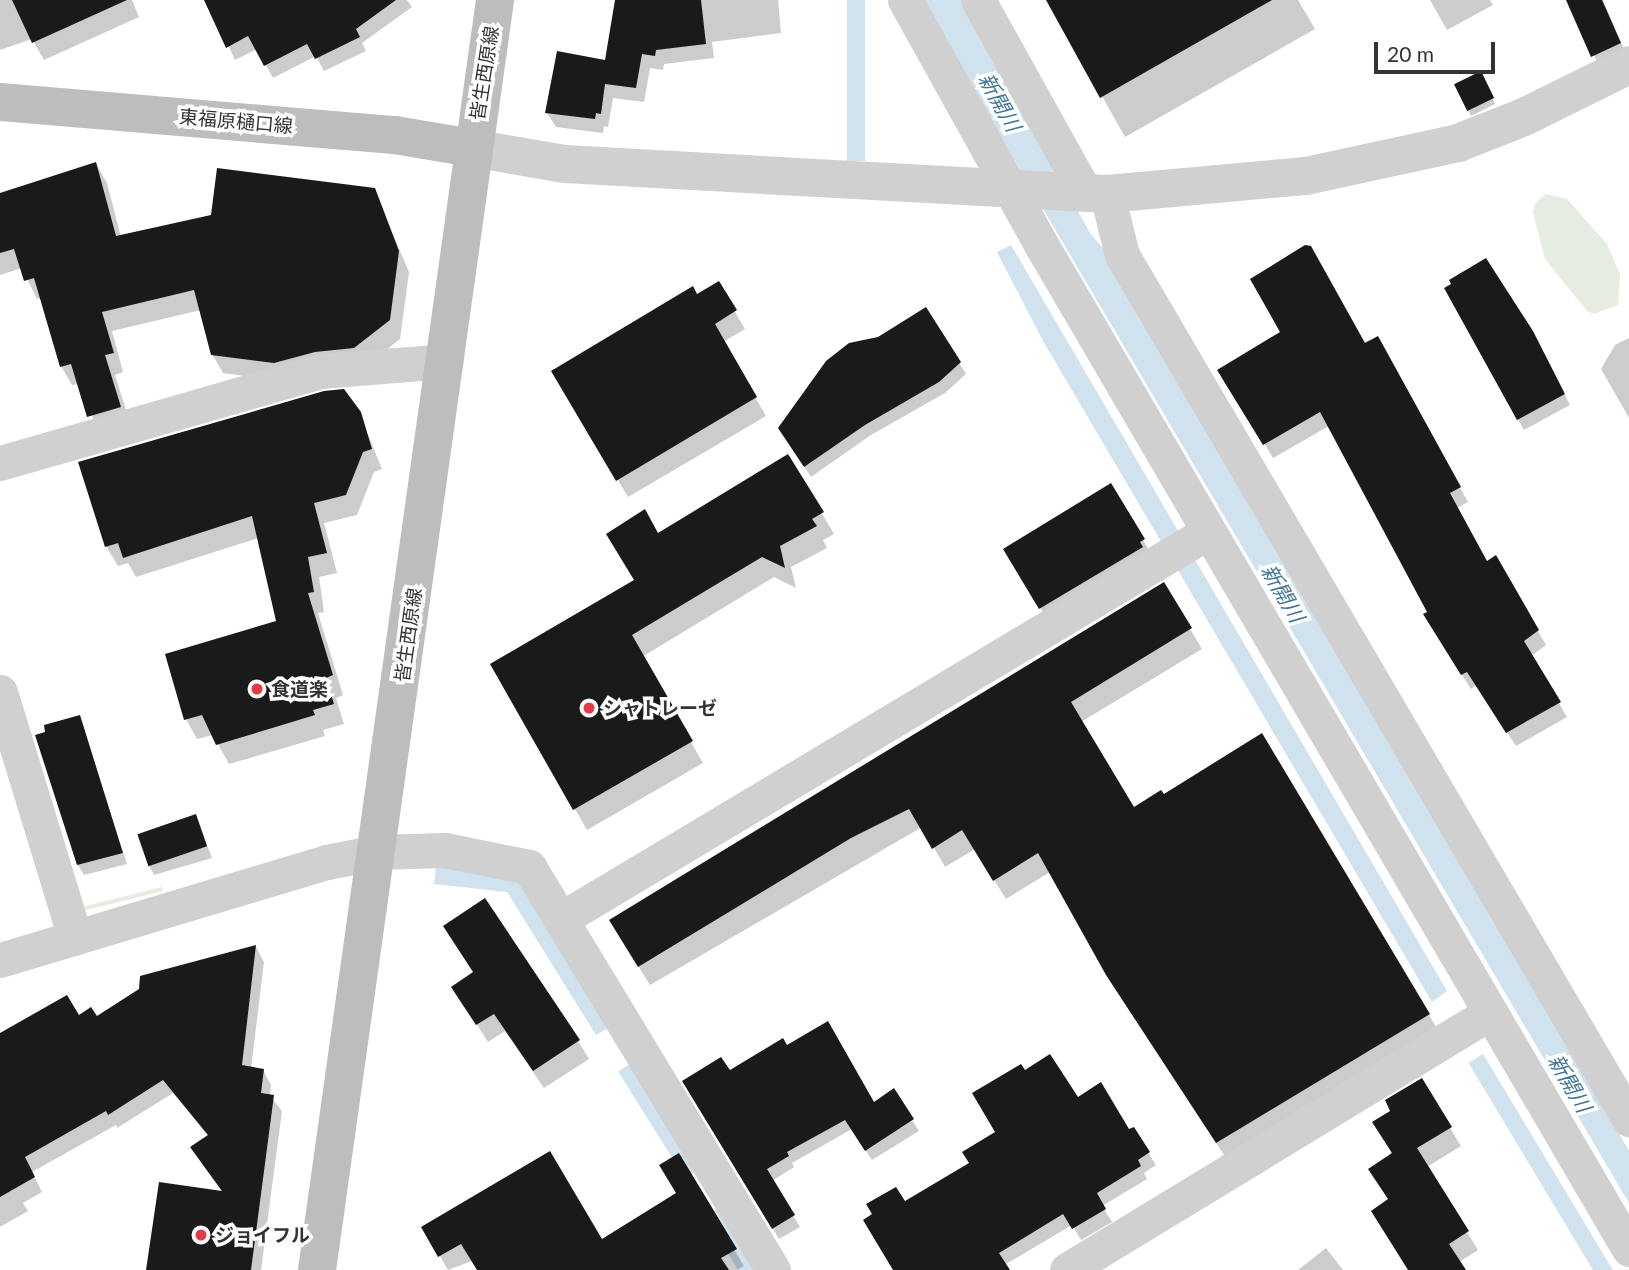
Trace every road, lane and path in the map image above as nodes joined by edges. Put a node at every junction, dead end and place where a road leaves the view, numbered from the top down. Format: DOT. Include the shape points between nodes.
graph roads {
  1 [pos="495,0"];
  2 [pos="905,0"];
  3 [pos="978,0"];
  4 [pos="1629,65"];
  5 [pos="0,102"];
  6 [pos="472,148"];
  7 [pos="1012,190"];
  8 [pos="1090,194"];
  9 [pos="446,361"];
  10 [pos="0,463"];
  11 [pos="1208,532"];
  12 [pos="0,692"];
  13 [pos="377,852"];
  14 [pos="561,919"];
  15 [pos="75,938"];
  16 [pos="0,960"];
  17 [pos="1488,1014"];
  18 [pos="1629,1119"];
  19 [pos="1629,1249"];
  20 [pos="317,1270"];
  21 [pos="773,1270"];
  22 [pos="1068,1270"];
  1 -- 6 [label="main road, 皆生西原線"];
  2 -- 7 [label="street"];
  3 -- 8 [label="street"];
  4 -- 8 [label="street" via="1524,117 1458,143 1306,176"];
  5 -- 6 [label="main road, 東福原樋口線" via="395,135"];
  6 -- 7 [label="street" via="565,164"];
  6 -- 9 [label="main road, 皆生西原線"];
  7 -- 8 [label="street"];
  7 -- 11 [label="street"];
  8 -- 18 [label="street"];
  9 -- 10 [label="street" via="320,371"];
  9 -- 13 [label="main road, 皆生西原線"];
  11 -- 14 [label="street"];
  11 -- 17 [label="street"];
  12 -- 15 [label="street"];
  13 -- 14 [label="street" via="445,850 529,867"];
  13 -- 15 [label="street" via="327,862"];
  13 -- 20 [label="main road, 皆生西原線"];
  14 -- 21 [label="street"];
  15 -- 16 [label="street"];
  17 -- 19 [label="street"];
  17 -- 22 [label="street"];
}
